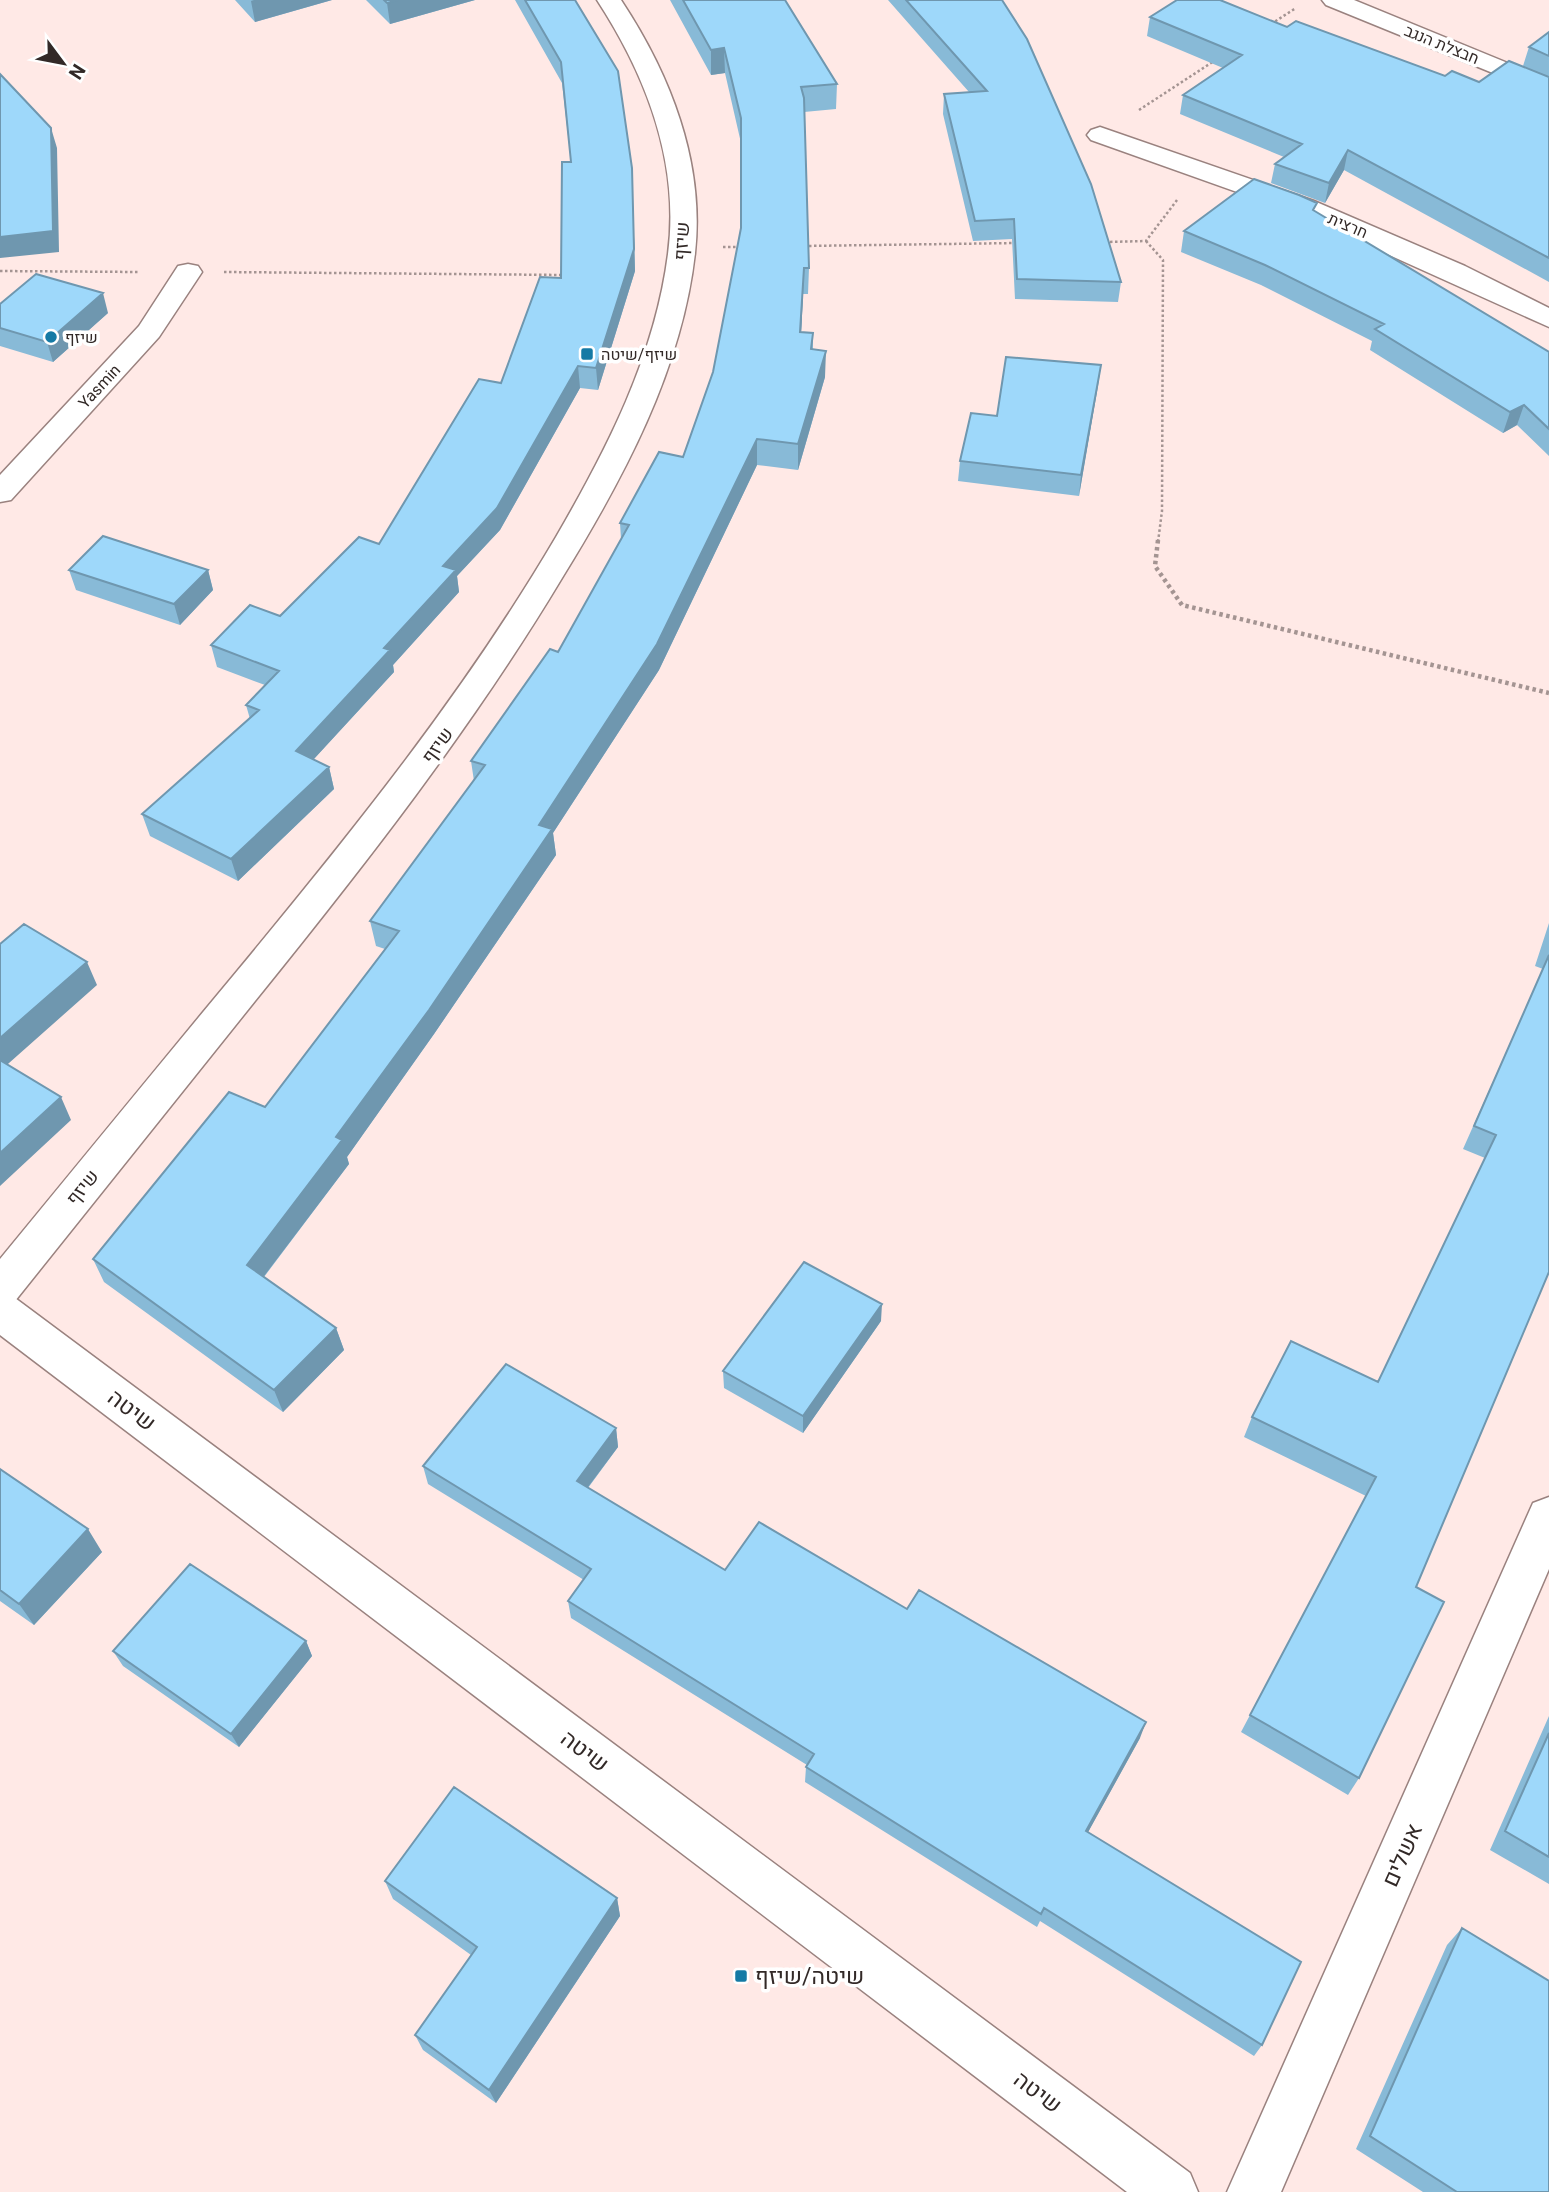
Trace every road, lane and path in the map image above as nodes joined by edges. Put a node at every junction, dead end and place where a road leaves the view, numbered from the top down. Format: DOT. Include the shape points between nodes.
graph roads {
  1 [pos="610,0"];
  2 [pos="1334,0"];
  3 [pos="1297,8"];
  4 [pos="1262,30"];
  5 [pos="1216,60"];
  6 [pos="1549,89"];
  7 [pos="1100,135"];
  8 [pos="1198,171"];
  9 [pos="1146,241"];
  10 [pos="1105,242"];
  11 [pos="1023,243"];
  12 [pos="792,246"];
  13 [pos="751,247"];
  14 [pos="682,248"];
  15 [pos="0,271"];
  16 [pos="188,272"];
  17 [pos="566,275"];
  18 [pos="1549,319"];
  19 [pos="0,493"];
  20 [pos="1549,693"];
  21 [pos="0,1289"];
  22 [pos="0,1311"];
  23 [pos="1549,1517"];
  24 [pos="1171,2192"];
  25 [pos="1254,2192"];
  1 -- 14 [label="street, שיזף" via="650,72 680,164"];
  2 -- 6 [label="street, חבצלת הנגב"];
  3 -- 4 [label="path"];
  5 -- 7 [label="path"];
  7 -- 8 [label="street, חרצית"];
  8 -- 9 [label="path"];
  8 -- 18 [label="street, חרצית" via="1305,207"];
  9 -- 10 [label="path"];
  9 -- 20 [label="path" via="1163,260 1162,511 1155,566 1182,605"];
  11 -- 12 [label="path"];
  13 -- 14 [label="path"];
  14 -- 21 [label="street, שיזף" via="657,363 622,447 484,679 337,875"];
  15 -- 16 [label="path"];
  16 -- 17 [label="path"];
  16 -- 19 [label="street, Yasmin" via="149,331"];
  22 -- 24 [label="street, שיטה"];
  23 -- 25 [label="street, אשלים"];
}
